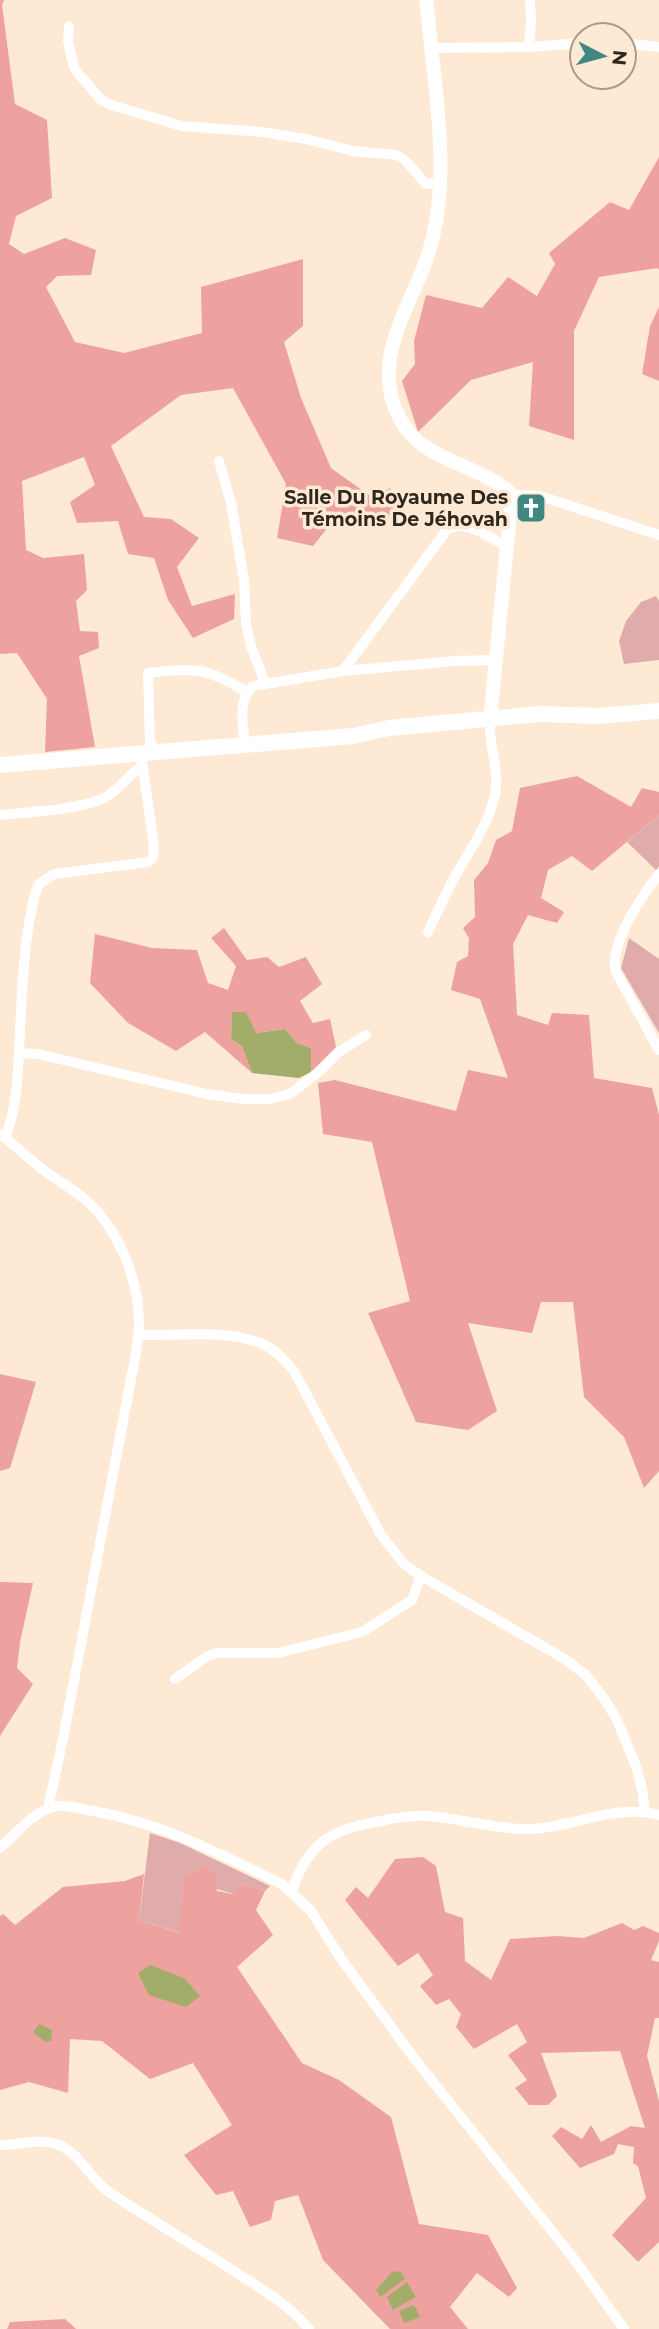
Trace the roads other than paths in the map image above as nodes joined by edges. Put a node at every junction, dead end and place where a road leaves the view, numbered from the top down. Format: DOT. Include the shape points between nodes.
graph roads {
  1 [pos="426,0"];
  2 [pos="530,0"];
  3 [pos="69,26"];
  4 [pos="568,44"];
  5 [pos="638,45"];
  6 [pos="529,47"];
  7 [pos="659,47"];
  8 [pos="431,48"];
  9 [pos="439,182"];
  10 [pos="219,461"];
  11 [pos="512,495"];
  12 [pos="659,535"];
  13 [pos="507,547"];
  14 [pos="495,660"];
  15 [pos="343,670"];
  16 [pos="265,683"];
  17 [pos="247,692"];
  18 [pos="659,711"];
  19 [pos="489,720"];
  20 [pos="246,745"];
  21 [pos="159,753"];
  22 [pos="142,760"];
  23 [pos="0,765"];
  24 [pos="0,815"];
  25 [pos="659,874"];
  26 [pos="428,933"];
  27 [pos="366,1035"];
  28 [pos="659,1050"];
  29 [pos="19,1054"];
  30 [pos="3,1136"];
  31 [pos="139,1335"];
  32 [pos="421,1576"];
  33 [pos="175,1679"];
  34 [pos="48,1808"];
  35 [pos="645,1811"];
  36 [pos="659,1815"];
  37 [pos="0,1848"];
  38 [pos="292,1891"];
  39 [pos="0,2145"];
  40 [pos="309,2329"];
  41 [pos="624,2329"];
  1 -- 8 [label="main road"];
  2 -- 6 [label="street"];
  3 -- 9 [label="street" via="74,68 100,99 111,105 182,126 262,132 396,155 426,184"];
  4 -- 6 [label="street"];
  5 -- 7 [label="street"];
  6 -- 8 [label="street"];
  8 -- 9 [label="main road" via="440,126"];
  9 -- 11 [label="main road" via="434,233 391,346 393,398 399,418 420,444"];
  10 -- 16 [label="street" via="244,580 246,622"];
  11 -- 12 [label="street" via="540,496"];
  11 -- 13 [label="main road"];
  13 -- 14 [label="main road"];
  13 -- 15 [label="street" via="470,528 452,525"];
  14 -- 15 [label="street"];
  14 -- 19 [label="main road"];
  15 -- 16 [label="street"];
  16 -- 17 [label="street"];
  17 -- 20 [label="street" via="242,717"];
  17 -- 21 [label="street" via="196,669 148,673 150,743"];
  18 -- 19 [label="main road"];
  19 -- 20 [label="main road"];
  19 -- 26 [label="street" via="495,794 478,840"];
  20 -- 21 [label="main road"];
  21 -- 22 [label="main road"];
  22 -- 23 [label="main road"];
  22 -- 24 [label="street" via="102,799"];
  22 -- 29 [label="street" via="153,857 149,862 54,874 39,884 22,984"];
  25 -- 28 [label="street" via="636,908 613,963"];
  27 -- 29 [label="street" via="290,1094 270,1099 207,1094 38,1054"];
  29 -- 30 [label="street" via="12,1112"];
  30 -- 31 [label="street" via="87,1200 106,1223 130,1270"];
  31 -- 32 [label="street" via="236,1337 272,1349 293,1371 381,1535"];
  31 -- 34 [label="street"];
  32 -- 33 [label="street" via="412,1600 362,1632 278,1653 217,1653"];
  32 -- 35 [label="street" via="586,1675 617,1720 637,1769"];
  34 -- 37 [label="street"];
  34 -- 38 [label="street" via="79,1808 152,1825"];
  35 -- 36 [label="street"];
  35 -- 38 [label="street" via="624,1810 524,1830 429,1816 373,1822 341,1830 312,1849"];
  38 -- 41 [label="street" via="414,2058"];
  39 -- 40 [label="street" via="45,2141 62,2147 79,2158 107,2191 268,2294"];
}
